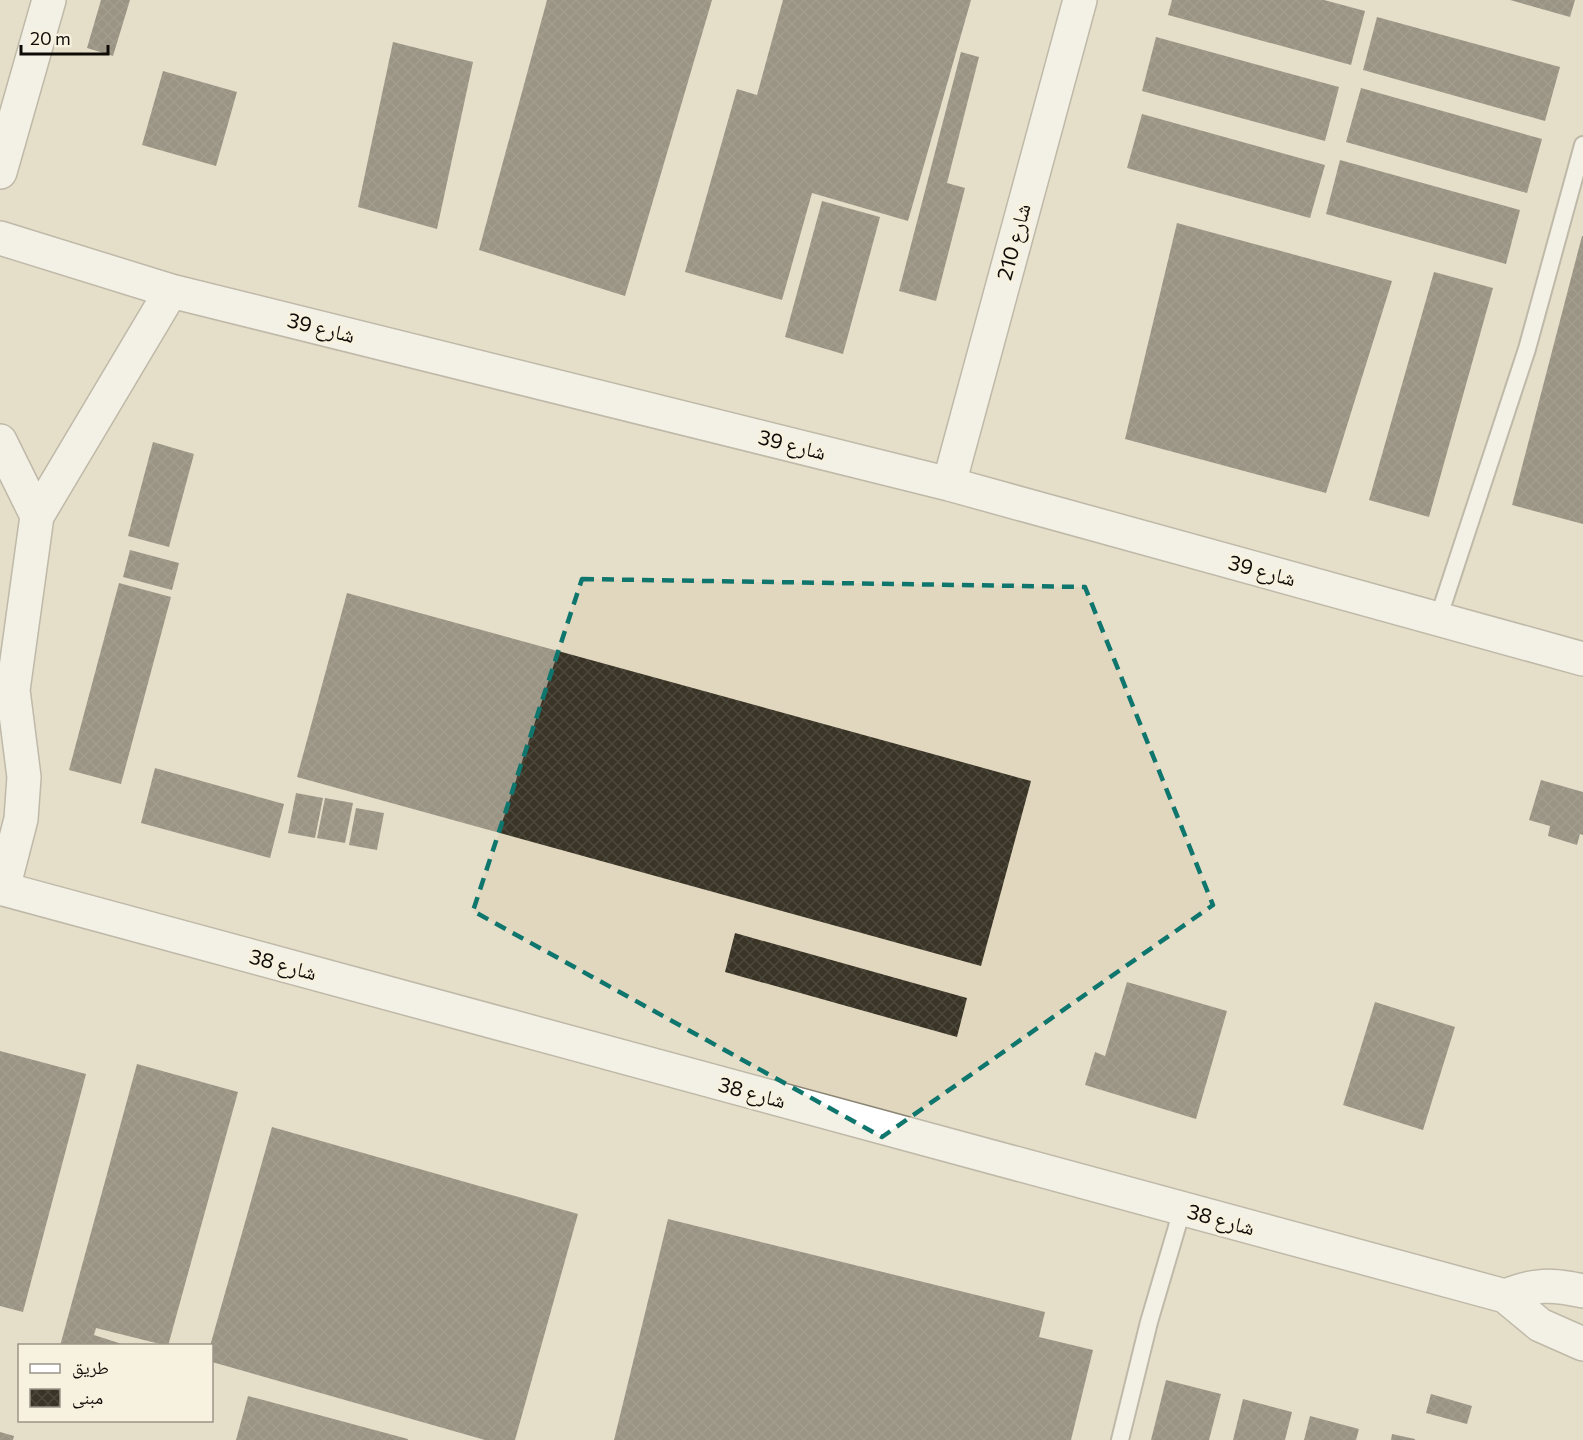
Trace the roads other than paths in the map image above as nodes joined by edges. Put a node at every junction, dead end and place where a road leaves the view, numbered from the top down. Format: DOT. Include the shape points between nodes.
graph roads {
  1 [pos="49,0"];
  2 [pos="1080,0"];
  3 [pos="1583,145"];
  4 [pos="0,172"];
  5 [pos="0,238"];
  6 [pos="171,291"];
  7 [pos="0,441"];
  8 [pos="949,484"];
  9 [pos="37,516"];
  10 [pos="1438,619"];
  11 [pos="1583,659"];
  12 [pos="2,889"];
  13 [pos="1182,1210"];
  14 [pos="1583,1291"];
  15 [pos="1505,1296"];
  16 [pos="1583,1344"];
  17 [pos="1120,1440"];
  1 -- 4 [label="street"];
  2 -- 8 [label="street, شارع 210"];
  3 -- 10 [label="lane" via="1527,349"];
  5 -- 6 [label="street, شارع 39"];
  6 -- 8 [label="street, شارع 39"];
  6 -- 9 [label="street"];
  7 -- 9 [label="street"];
  8 -- 10 [label="street, شارع 39"];
  9 -- 12 [label="street" via="14,690 24,777 21,819"];
  10 -- 11 [label="street, شارع 39"];
  12 -- 13 [label="street, شارع 38"];
  13 -- 15 [label="street, شارع 38"];
  13 -- 17 [label="lane"];
  14 -- 15 [label="street" via="1553,1285 1528,1287"];
  15 -- 16 [label="street, شارع 38" via="1540,1325"];
}
